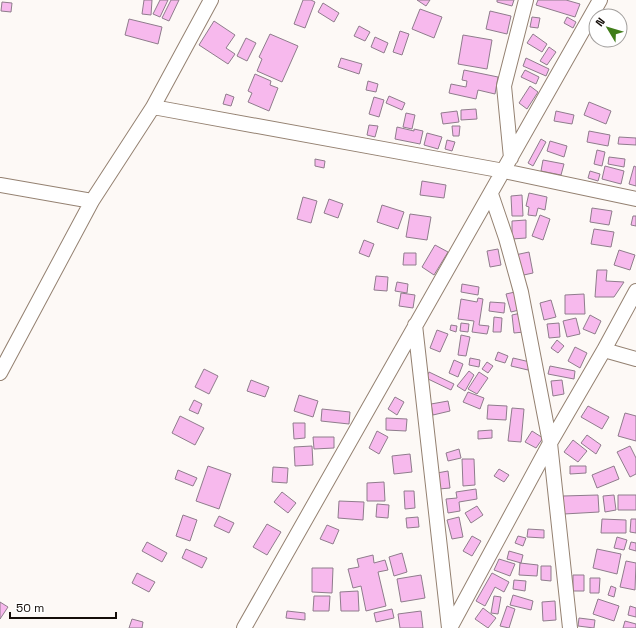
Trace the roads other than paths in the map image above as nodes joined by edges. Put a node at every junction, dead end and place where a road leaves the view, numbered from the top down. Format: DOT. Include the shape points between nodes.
graph roads {
  1 [pos="211,0"];
  2 [pos="526,0"];
  3 [pos="600,0"];
  4 [pos="153,107"];
  5 [pos="511,158"];
  6 [pos="504,171"];
  7 [pos="0,185"];
  8 [pos="491,194"];
  9 [pos="636,199"];
  10 [pos="92,201"];
  11 [pos="636,291"];
  12 [pos="415,325"];
  13 [pos="604,350"];
  14 [pos="636,359"];
  15 [pos="0,373"];
  16 [pos="550,443"];
  17 [pos="244,628"];
  18 [pos="450,628"];
  19 [pos="570,628"];
  1 -- 4 [label="street"];
  2 -- 5 [label="street" via="504,86"];
  3 -- 5 [label="street"];
  4 -- 6 [label="street"];
  4 -- 10 [label="street"];
  5 -- 6 [label="street"];
  6 -- 8 [label="street"];
  6 -- 9 [label="street"];
  7 -- 10 [label="street"];
  8 -- 12 [label="street"];
  8 -- 16 [label="street" via="521,292"];
  10 -- 15 [label="street"];
  11 -- 13 [label="street"];
  12 -- 17 [label="street"];
  12 -- 18 [label="street"];
  13 -- 14 [label="street"];
  13 -- 16 [label="street"];
  16 -- 18 [label="street"];
  16 -- 19 [label="street"];
}
